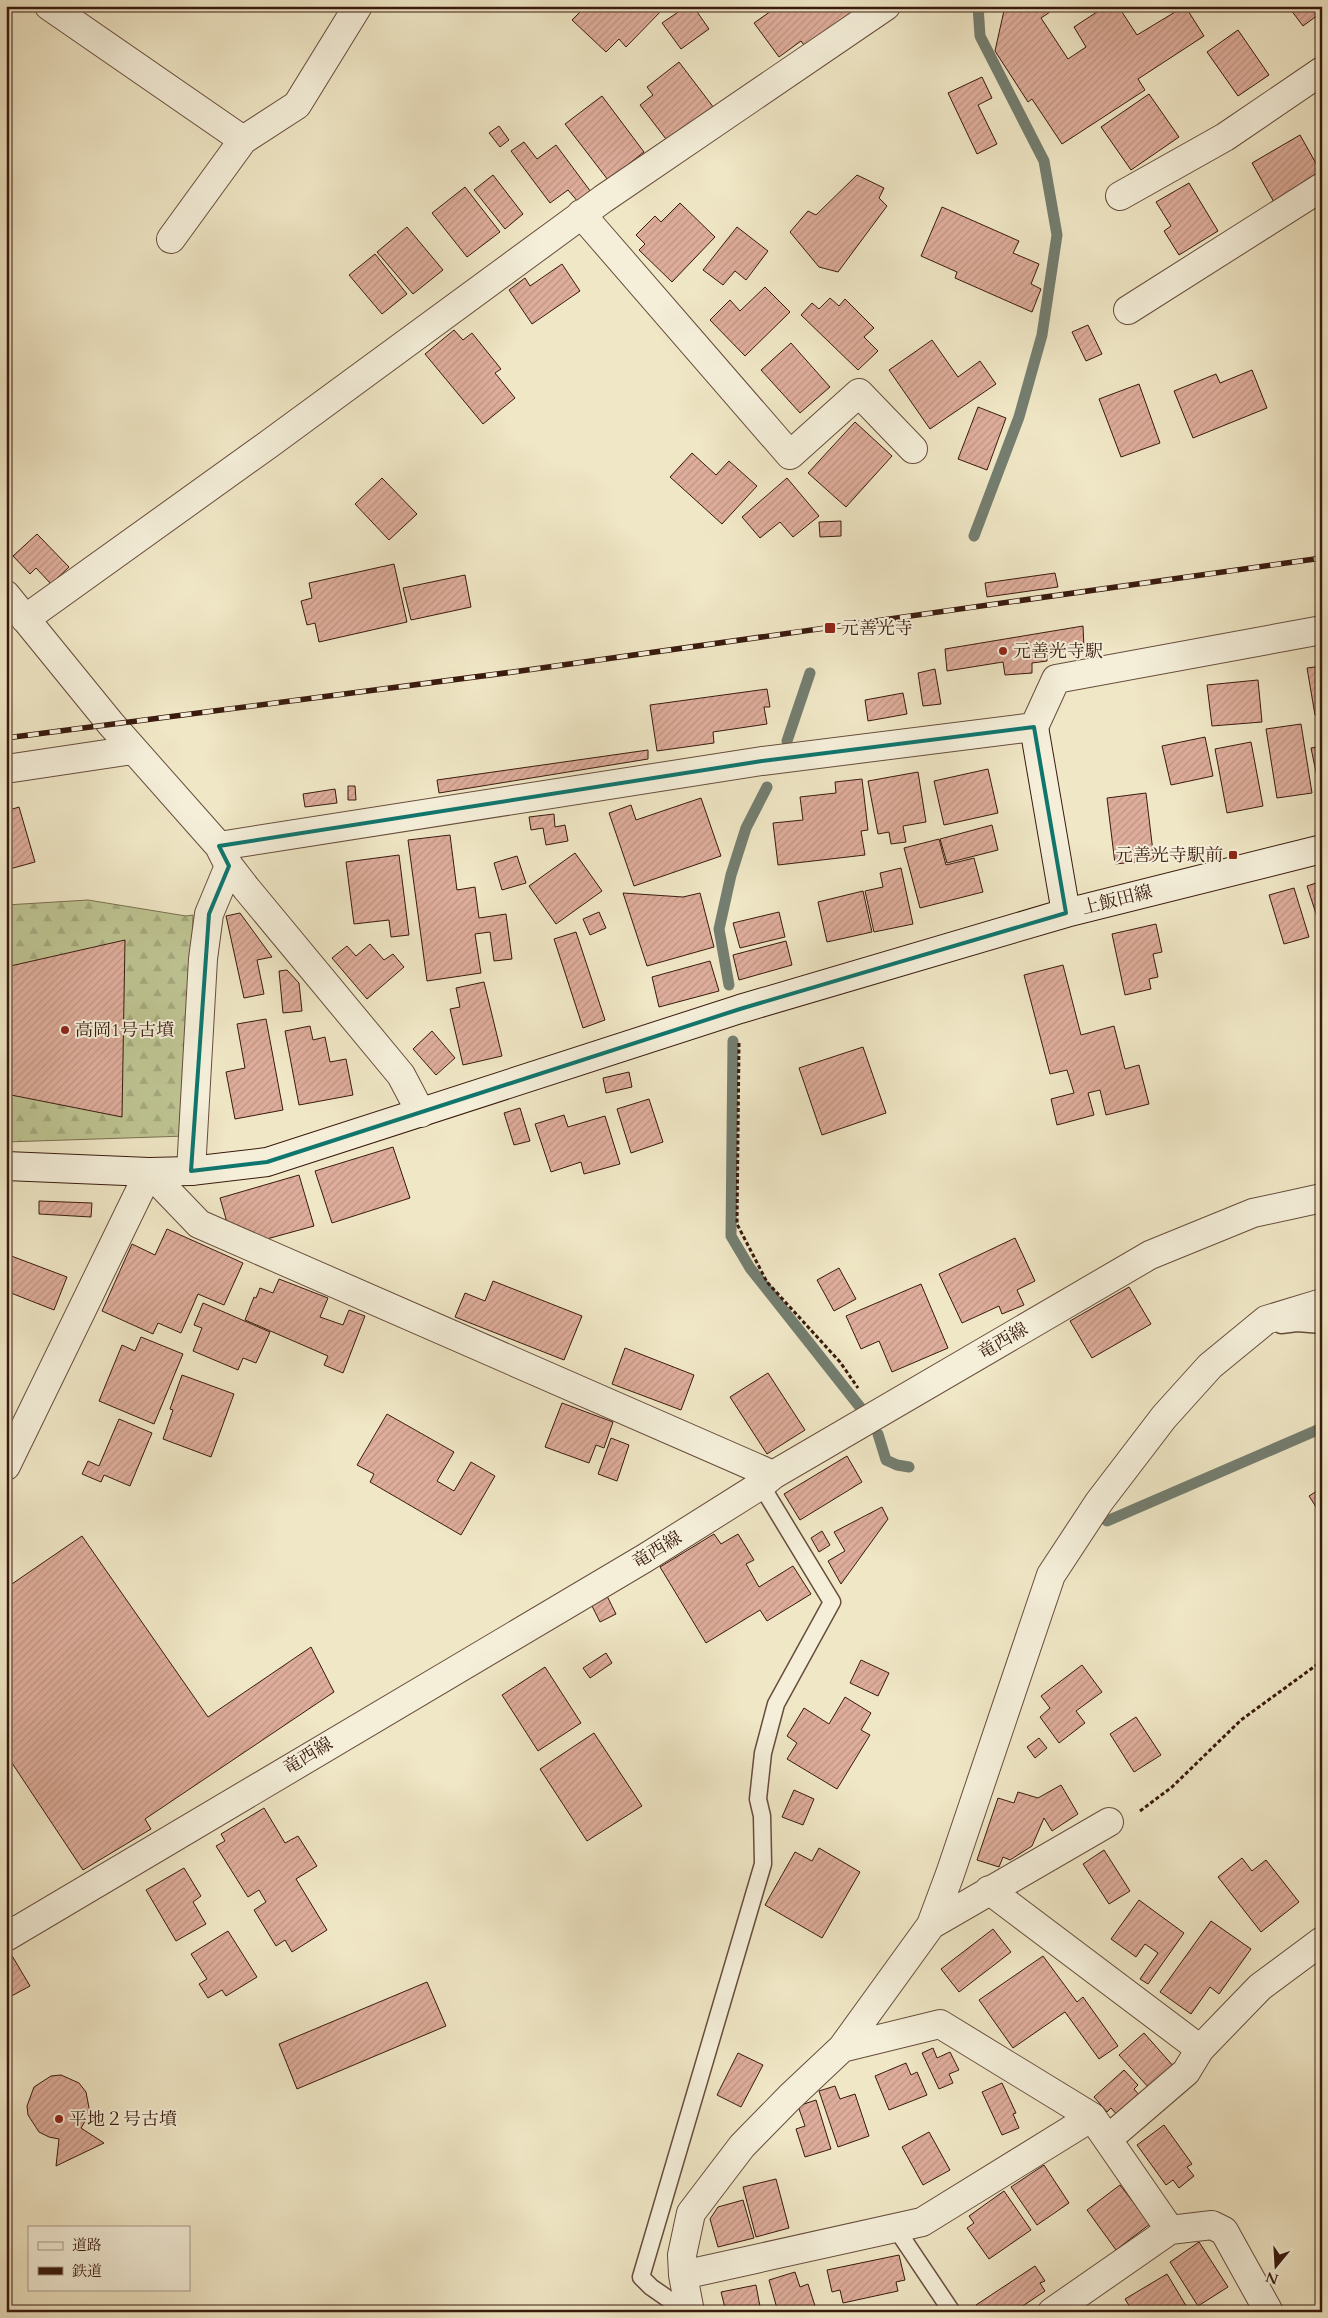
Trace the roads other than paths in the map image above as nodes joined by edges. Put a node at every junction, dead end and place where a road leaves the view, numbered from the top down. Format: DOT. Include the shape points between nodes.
graph roads {
  1 [pos="50,6"];
  2 [pos="358,6"];
  3 [pos="886,6"];
  4 [pos="1322,71"];
  5 [pos="243,140"];
  6 [pos="1322,187"];
  7 [pos="1120,196"];
  8 [pos="582,214"];
  9 [pos="171,239"];
  10 [pos="1128,310"];
  11 [pos="913,449"];
  12 [pos="6,595"];
  13 [pos="25,619"];
  14 [pos="1322,630"];
  15 [pos="1034,727"];
  16 [pos="134,750"];
  17 [pos="6,769"];
  18 [pos="1322,849"];
  19 [pos="224,856"];
  20 [pos="1066,913"];
  21 [pos="421,1114"];
  22 [pos="6,1166"];
  23 [pos="190,1171"];
  24 [pos="149,1172"];
  25 [pos="1322,1198"];
  26 [pos="1322,1303"];
  27 [pos="1322,1325"];
  28 [pos="1256,1328"];
  29 [pos="6,1466"];
  30 [pos="767,1480"];
  31 [pos="1109,1822"];
  32 [pos="989,1890"];
  33 [pos="931,1925"];
  34 [pos="6,1937"];
  35 [pos="1322,1941"];
  36 [pos="842,2048"];
  37 [pos="1200,2049"];
  38 [pos="1092,2117"];
  39 [pos="1108,2139"];
  40 [pos="895,2228"];
  41 [pos="1170,2230"];
  42 [pos="683,2275"];
  43 [pos="689,2312"];
  44 [pos="952,2312"];
  45 [pos="1052,2312"];
  46 [pos="1269,2312"];
  1 -- 5 [label="street"];
  2 -- 5 [label="street" via="297,105"];
  3 -- 8 [label="street"];
  4 -- 7 [label="street" via="1225,137"];
  5 -- 9 [label="street"];
  6 -- 10 [label="street"];
  8 -- 11 [label="street" via="790,455 859,393"];
  8 -- 13 [label="street"];
  12 -- 13 [label="street"];
  13 -- 16 [label="street"];
  14 -- 15 [label="street" via="1056,679"];
  15 -- 19 [label="street" via="762,761"];
  15 -- 20 [label="street, 上飯田線"];
  16 -- 17 [label="street"];
  16 -- 19 [label="street"];
  18 -- 20 [label="street, 上飯田線"];
  19 -- 21 [label="street" via="400,1075"];
  19 -- 23 [label="street" via="209,914 203,959"];
  20 -- 21 [label="street" via="740,1009"];
  21 -- 23 [label="street" via="267,1162"];
  22 -- 24 [label="street"];
  23 -- 24 [label="street"];
  24 -- 29 [label="street"];
  24 -- 30 [label="street" via="199,1224"];
  25 -- 30 [label="street, 竜西線" via="1253,1213 1150,1255"];
  26 -- 28 [label="street" via="1266,1320"];
  27 -- 28 [label="lane" via="1297,1322"];
  28 -- 33 [label="street" via="1210,1366 1164,1417 1099,1502 1051,1575"];
  30 -- 34 [label="street, 竜西線" via="645,1558"];
  30 -- 43 [label="lane" via="832,1602 776,1704 764,1753 758,1799 762,1816 763,1864 641,2277"];
  31 -- 32 [label="street"];
  32 -- 33 [label="street"];
  32 -- 37 [label="street"];
  33 -- 36 [label="street"];
  35 -- 37 [label="street" via="1260,1987"];
  36 -- 38 [label="street" via="940,2024"];
  36 -- 42 [label="street" via="742,2146 692,2213 682,2255"];
  37 -- 39 [label="street" via="1186,2072"];
  38 -- 39 [label="street"];
  38 -- 40 [label="street" via="922,2222"];
  39 -- 41 [label="street"];
  40 -- 42 [label="street"];
  40 -- 44 [label="lane"];
  41 -- 45 [label="street"];
  41 -- 46 [label="street" via="1212,2225 1224,2231"];
  42 -- 43 [label="street"];
}
